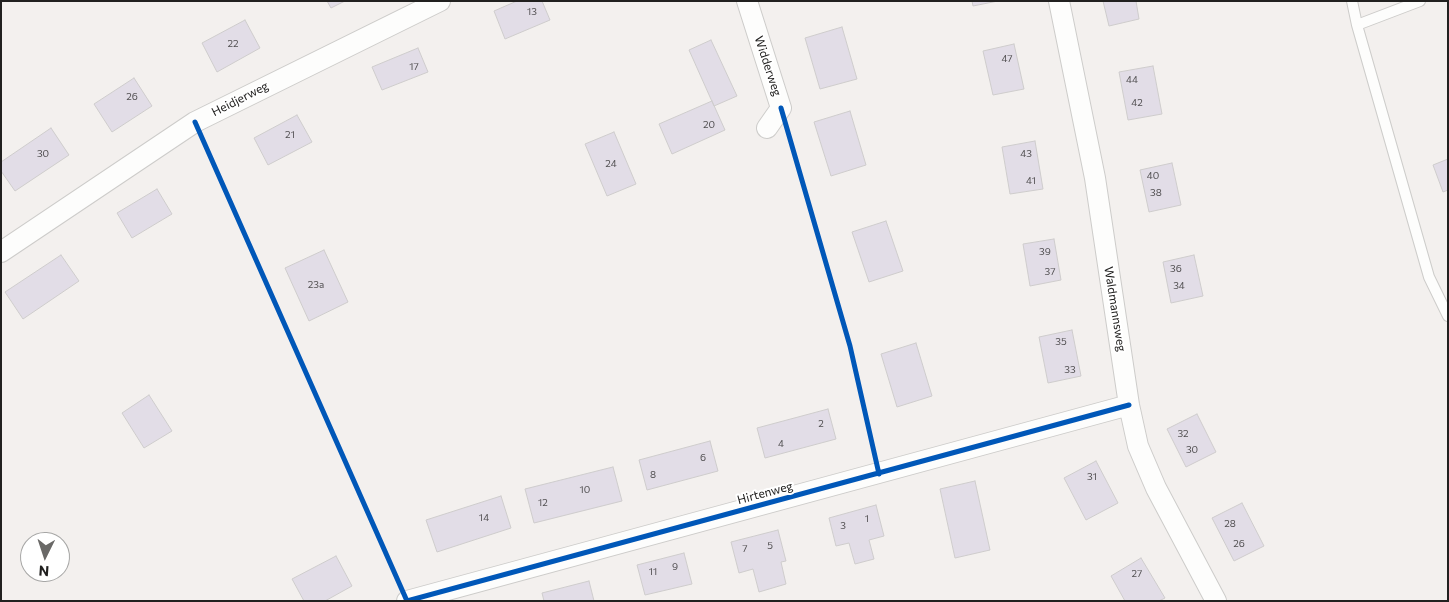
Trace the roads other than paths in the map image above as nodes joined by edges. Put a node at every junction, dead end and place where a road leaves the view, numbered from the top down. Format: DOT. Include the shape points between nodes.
graph roads {
  1 [pos="440,1"];
  2 [pos="746,1"];
  3 [pos="1059,1"];
  4 [pos="1352,1"];
  5 [pos="1420,1"];
  6 [pos="1357,25"];
  7 [pos="767,128"];
  8 [pos="1,252"];
  9 [pos="1448,316"];
  10 [pos="1129,405"];
  11 [pos="407,601"];
  12 [pos="1216,601"];
  1 -- 8 [label="street, Heidjerweg" via="195,122"];
  2 -- 7 [label="street, Widderweg" via="781,108"];
  3 -- 10 [label="street, Waldmannsweg" via="1095,178"];
  4 -- 6 [label="lane"];
  5 -- 6 [label="lane"];
  6 -- 9 [label="lane" via="1429,277"];
  10 -- 11 [label="street, Hirtenweg"];
  10 -- 12 [label="street, Waldmannsweg" via="1138,446 1156,488"];
}
